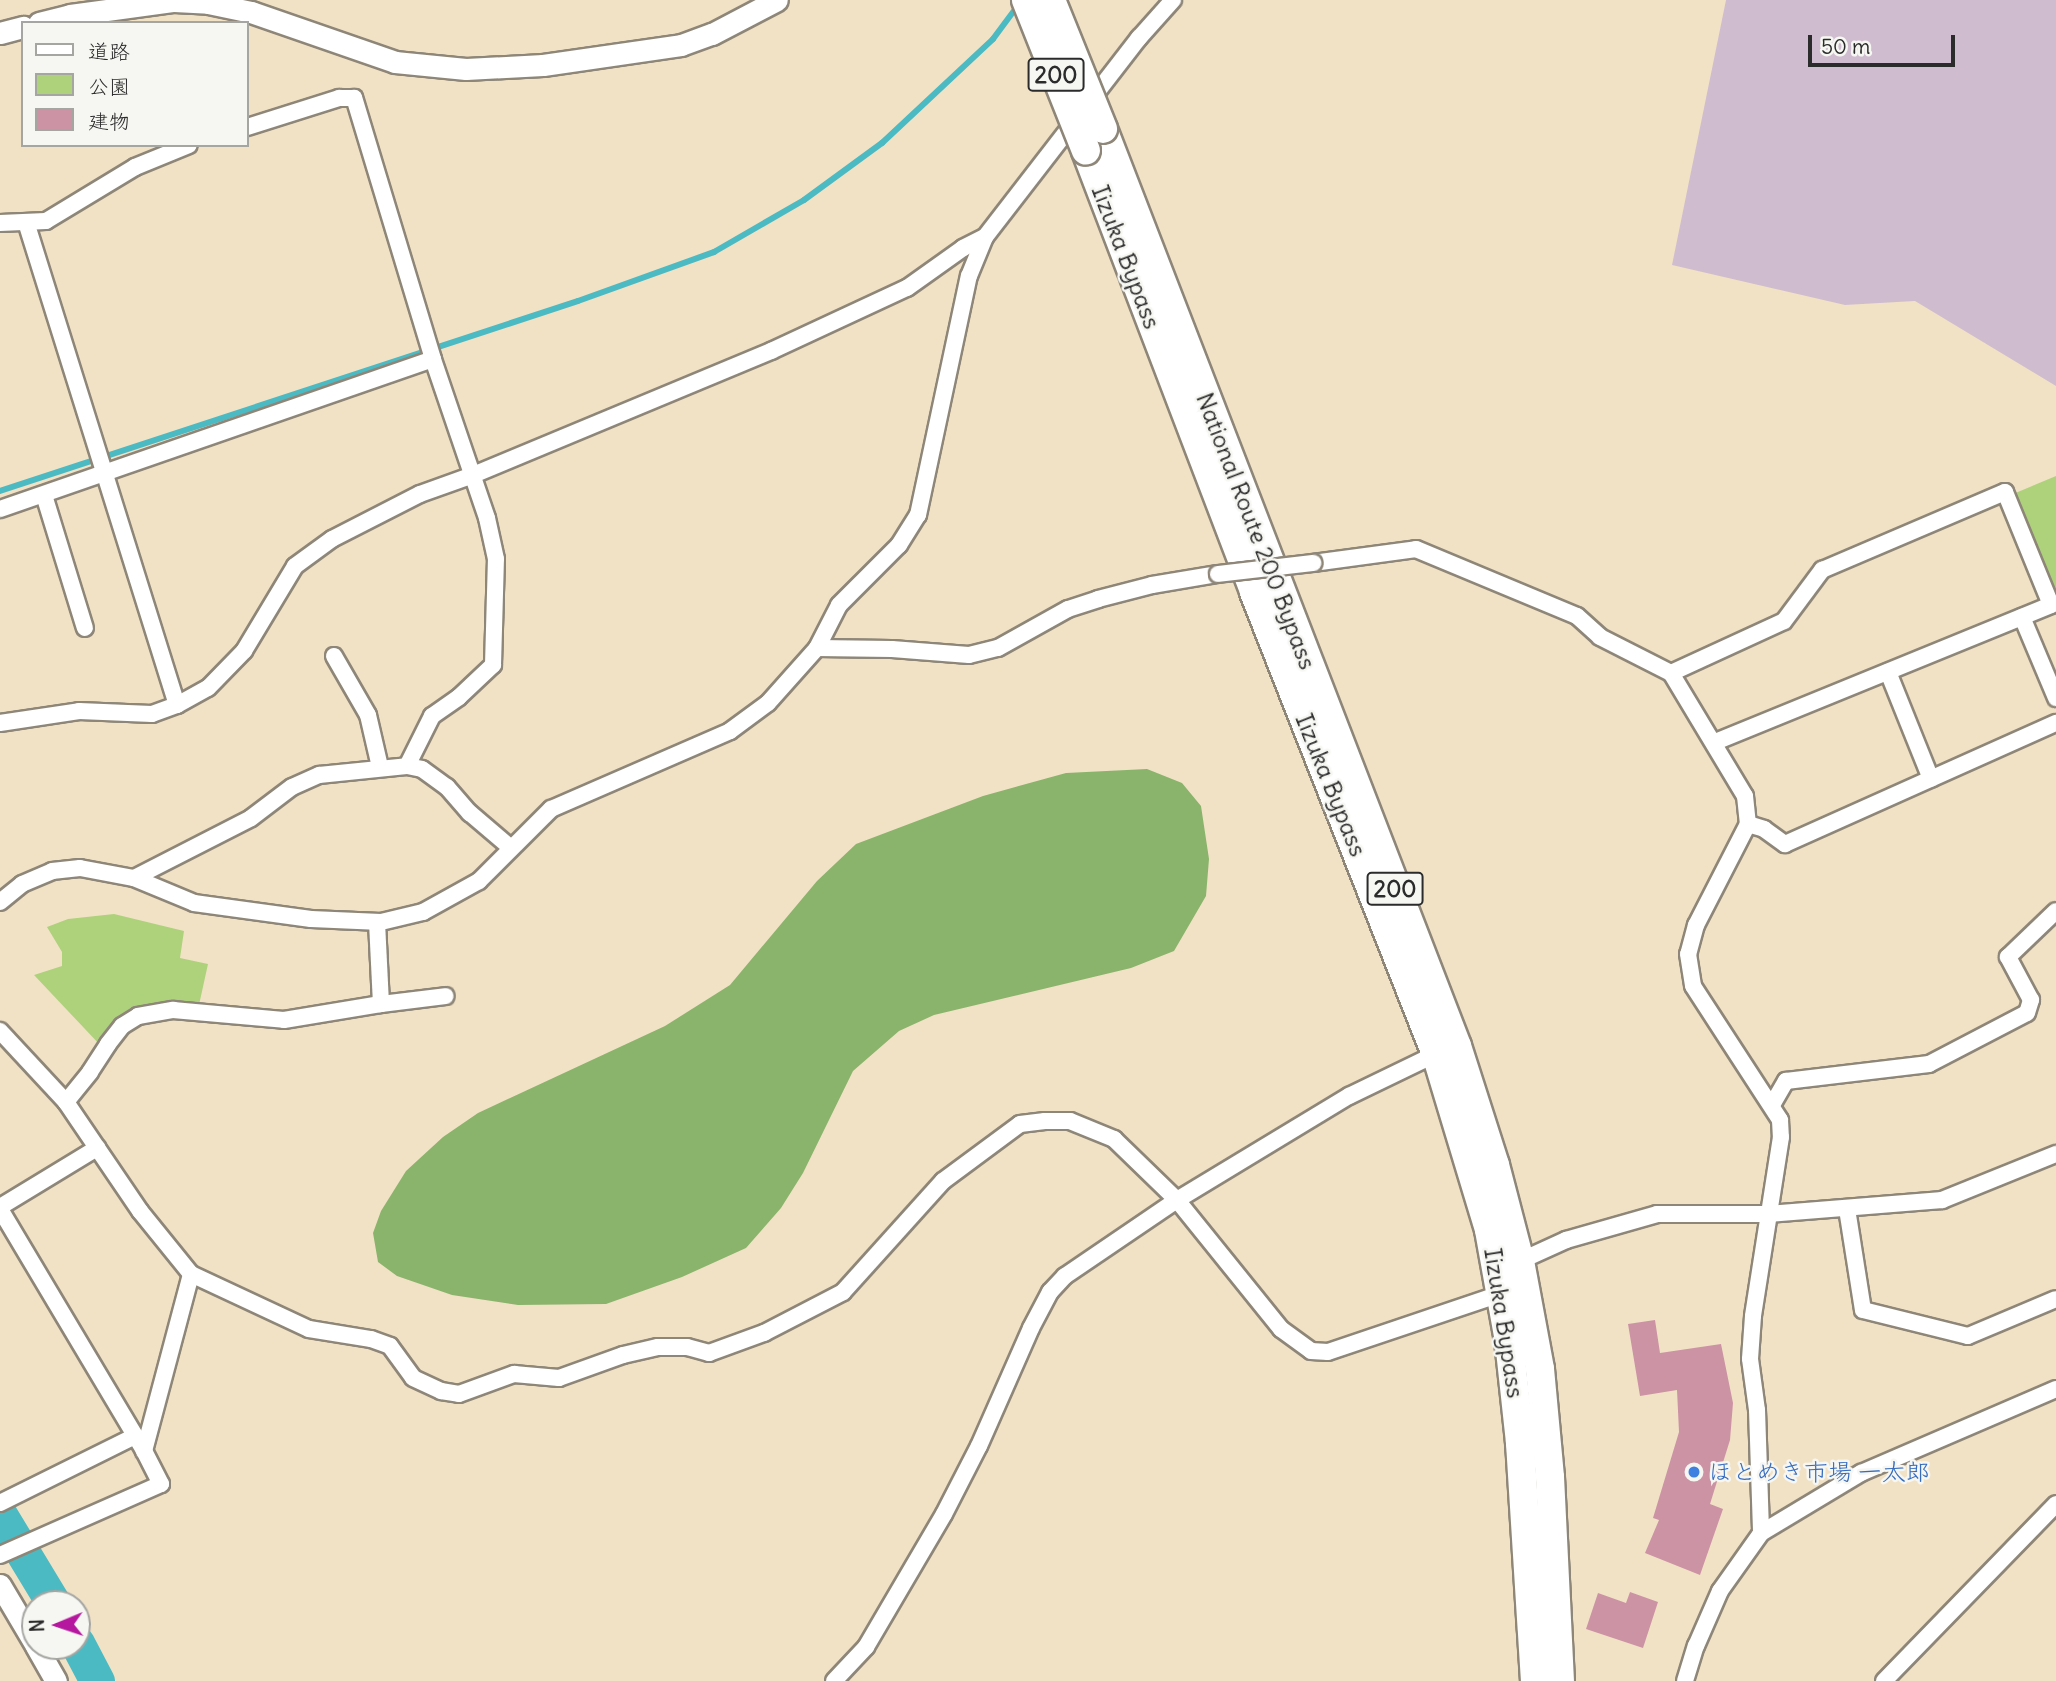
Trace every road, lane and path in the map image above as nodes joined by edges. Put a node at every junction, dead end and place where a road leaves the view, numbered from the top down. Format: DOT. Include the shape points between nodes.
graph roads {
  1 [pos="777,0"];
  2 [pos="1026,0"];
  3 [pos="1051,0"];
  4 [pos="1172,0"];
  5 [pos="174,1"];
  6 [pos="47,21"];
  7 [pos="21,28"];
  8 [pos="0,33"];
  9 [pos="248,127"];
  10 [pos="183,147"];
  11 [pos="26,222"];
  12 [pos="0,223"];
  13 [pos="985,237"];
  14 [pos="433,359"];
  15 [pos="105,475"];
  16 [pos="473,475"];
  17 [pos="44,495"];
  18 [pos="0,509"];
  19 [pos="2022,617"];
  20 [pos="85,628"];
  21 [pos="817,648"];
  22 [pos="334,656"];
  23 [pos="1888,672"];
  24 [pos="1671,673"];
  25 [pos="2056,698"];
  26 [pos="177,705"];
  27 [pos="0,723"];
  28 [pos="2056,723"];
  29 [pos="1715,742"];
  30 [pos="407,766"];
  31 [pos="380,767"];
  32 [pos="1931,779"];
  33 [pos="1748,824"];
  34 [pos="511,848"];
  35 [pos="134,878"];
  36 [pos="0,902"];
  37 [pos="2056,911"];
  38 [pos="377,922"];
  39 [pos="446,996"];
  40 [pos="382,1004"];
  41 [pos="0,1031"];
  42 [pos="1436,1054"];
  43 [pos="66,1102"];
  44 [pos="1772,1105"];
  45 [pos="97,1148"];
  46 [pos="2056,1154"];
  47 [pos="1177,1200"];
  48 [pos="0,1208"];
  49 [pos="1847,1209"];
  50 [pos="1768,1214"];
  51 [pos="1520,1261"];
  52 [pos="191,1274"];
  53 [pos="1500,1294"];
  54 [pos="2056,1299"];
  55 [pos="2056,1389"];
  56 [pos="135,1436"];
  57 [pos="144,1451"];
  58 [pos="0,1503"];
  59 [pos="2056,1504"];
  60 [pos="1761,1533"];
  61 [pos="0,1555"];
  62 [pos="0,1585"];
  63 [pos="21,1620"];
  64 [pos="44,1660"];
  65 [pos="56,1681"];
  66 [pos="834,1681"];
  67 [pos="1535,1681"];
  68 [pos="1560,1681"];
  69 [pos="1685,1681"];
  70 [pos="1884,1681"];
  1 -- 5 [label="main road" via="681,45 542,65 466,69 395,62 251,12"];
  2 -- 42 [label="highway, Iizuka Bypass / 200, bridge"];
  3 -- 51 [label="highway, National Route 200 Bypass / 200, bridge" via="1457,1046"];
  4 -- 13 [label="street"];
  5 -- 6 [label="main road"];
  7 -- 8 [label="main road"];
  9 -- 14 [label="street" via="339,98 354,98"];
  10 -- 11 [label="street" via="135,167 62,214"];
  11 -- 12 [label="street"];
  11 -- 15 [label="street"];
  13 -- 16 [label="street" via="907,288 771,351"];
  13 -- 21 [label="street" via="969,276 918,514 899,545 839,605"];
  14 -- 15 [label="street"];
  14 -- 16 [label="street"];
  15 -- 17 [label="street"];
  15 -- 26 [label="street"];
  16 -- 26 [label="street" via="420,494 332,539 295,566 244,651 208,688"];
  16 -- 30 [label="street" via="496,559 493,665 432,716"];
  17 -- 18 [label="street"];
  17 -- 20 [label="street"];
  19 -- 23 [label="street"];
  19 -- 24 [label="street" via="2051,605 2005,492 1822,570 1784,621"];
  19 -- 25 [label="street"];
  21 -- 24 [label="street, bridge" via="969,655 998,648 1068,609 1152,585 1416,549 1577,616 1600,637"];
  21 -- 34 [label="street" via="768,704 730,731 551,809"];
  22 -- 31 [label="street" via="368,715"];
  23 -- 29 [label="street"];
  23 -- 32 [label="street"];
  24 -- 29 [label="street"];
  26 -- 27 [label="street" via="152,713 79,712"];
  28 -- 32 [label="street"];
  29 -- 33 [label="street" via="1745,796"];
  30 -- 31 [label="street"];
  30 -- 34 [label="street" via="422,769 447,786"];
  31 -- 35 [label="street" via="319,775 292,787 251,818"];
  32 -- 33 [label="street" via="1785,844"];
  33 -- 44 [label="street" via="1696,925 1688,954 1693,986"];
  34 -- 38 [label="street" via="479,881 446,900 423,912"];
  35 -- 36 [label="street" via="80,868 52,871 22,884"];
  35 -- 38 [label="street" via="194,902 342,922"];
  37 -- 44 [label="street" via="2008,957 2031,1000 2027,1013 1929,1064 1786,1081"];
  38 -- 40 [label="street"];
  39 -- 40 [label="street"];
  40 -- 43 [label="street" via="284,1020 173,1010 138,1016 122,1026"];
  41 -- 43 [label="street"];
  42 -- 47 [label="street" via="1349,1096"];
  42 -- 53 [label="highway, Iizuka Bypass / 200" via="1489,1230"];
  43 -- 45 [label="street"];
  44 -- 50 [label="street" via="1780,1120 1781,1137"];
  45 -- 48 [label="street"];
  45 -- 52 [label="street"];
  46 -- 49 [label="street" via="1942,1199"];
  47 -- 52 [label="street" via="1114,1139 1070,1121 1020,1124 943,1181 843,1292 764,1333 709,1353 687,1347 658,1348 559,1378 514,1374 458,1394 413,1378 390,1346 309,1329"];
  47 -- 53 [label="street" via="1281,1329 1311,1351 1328,1352"];
  47 -- 66 [label="street" via="1081,1263 1050,1292 944,1514 866,1647"];
  48 -- 56 [label="street"];
  49 -- 50 [label="street"];
  49 -- 54 [label="street" via="1863,1310 1968,1336"];
  50 -- 51 [label="street" via="1657,1214 1566,1240"];
  50 -- 60 [label="street" via="1750,1359 1757,1410"];
  51 -- 53 [label="street"];
  51 -- 68 [label="highway, National Route 200 Bypass / 200" via="1541,1369"];
  52 -- 57 [label="street"];
  53 -- 67 [label="highway, Iizuka Bypass / 200" via="1520,1443"];
  55 -- 60 [label="street" via="1861,1473"];
  56 -- 57 [label="street"];
  56 -- 58 [label="street"];
  57 -- 61 [label="street" via="161,1484"];
  59 -- 70 [label="street"];
  60 -- 69 [label="street" via="1720,1591"];
  62 -- 63 [label="main road"];
  64 -- 65 [label="main road"];
}
